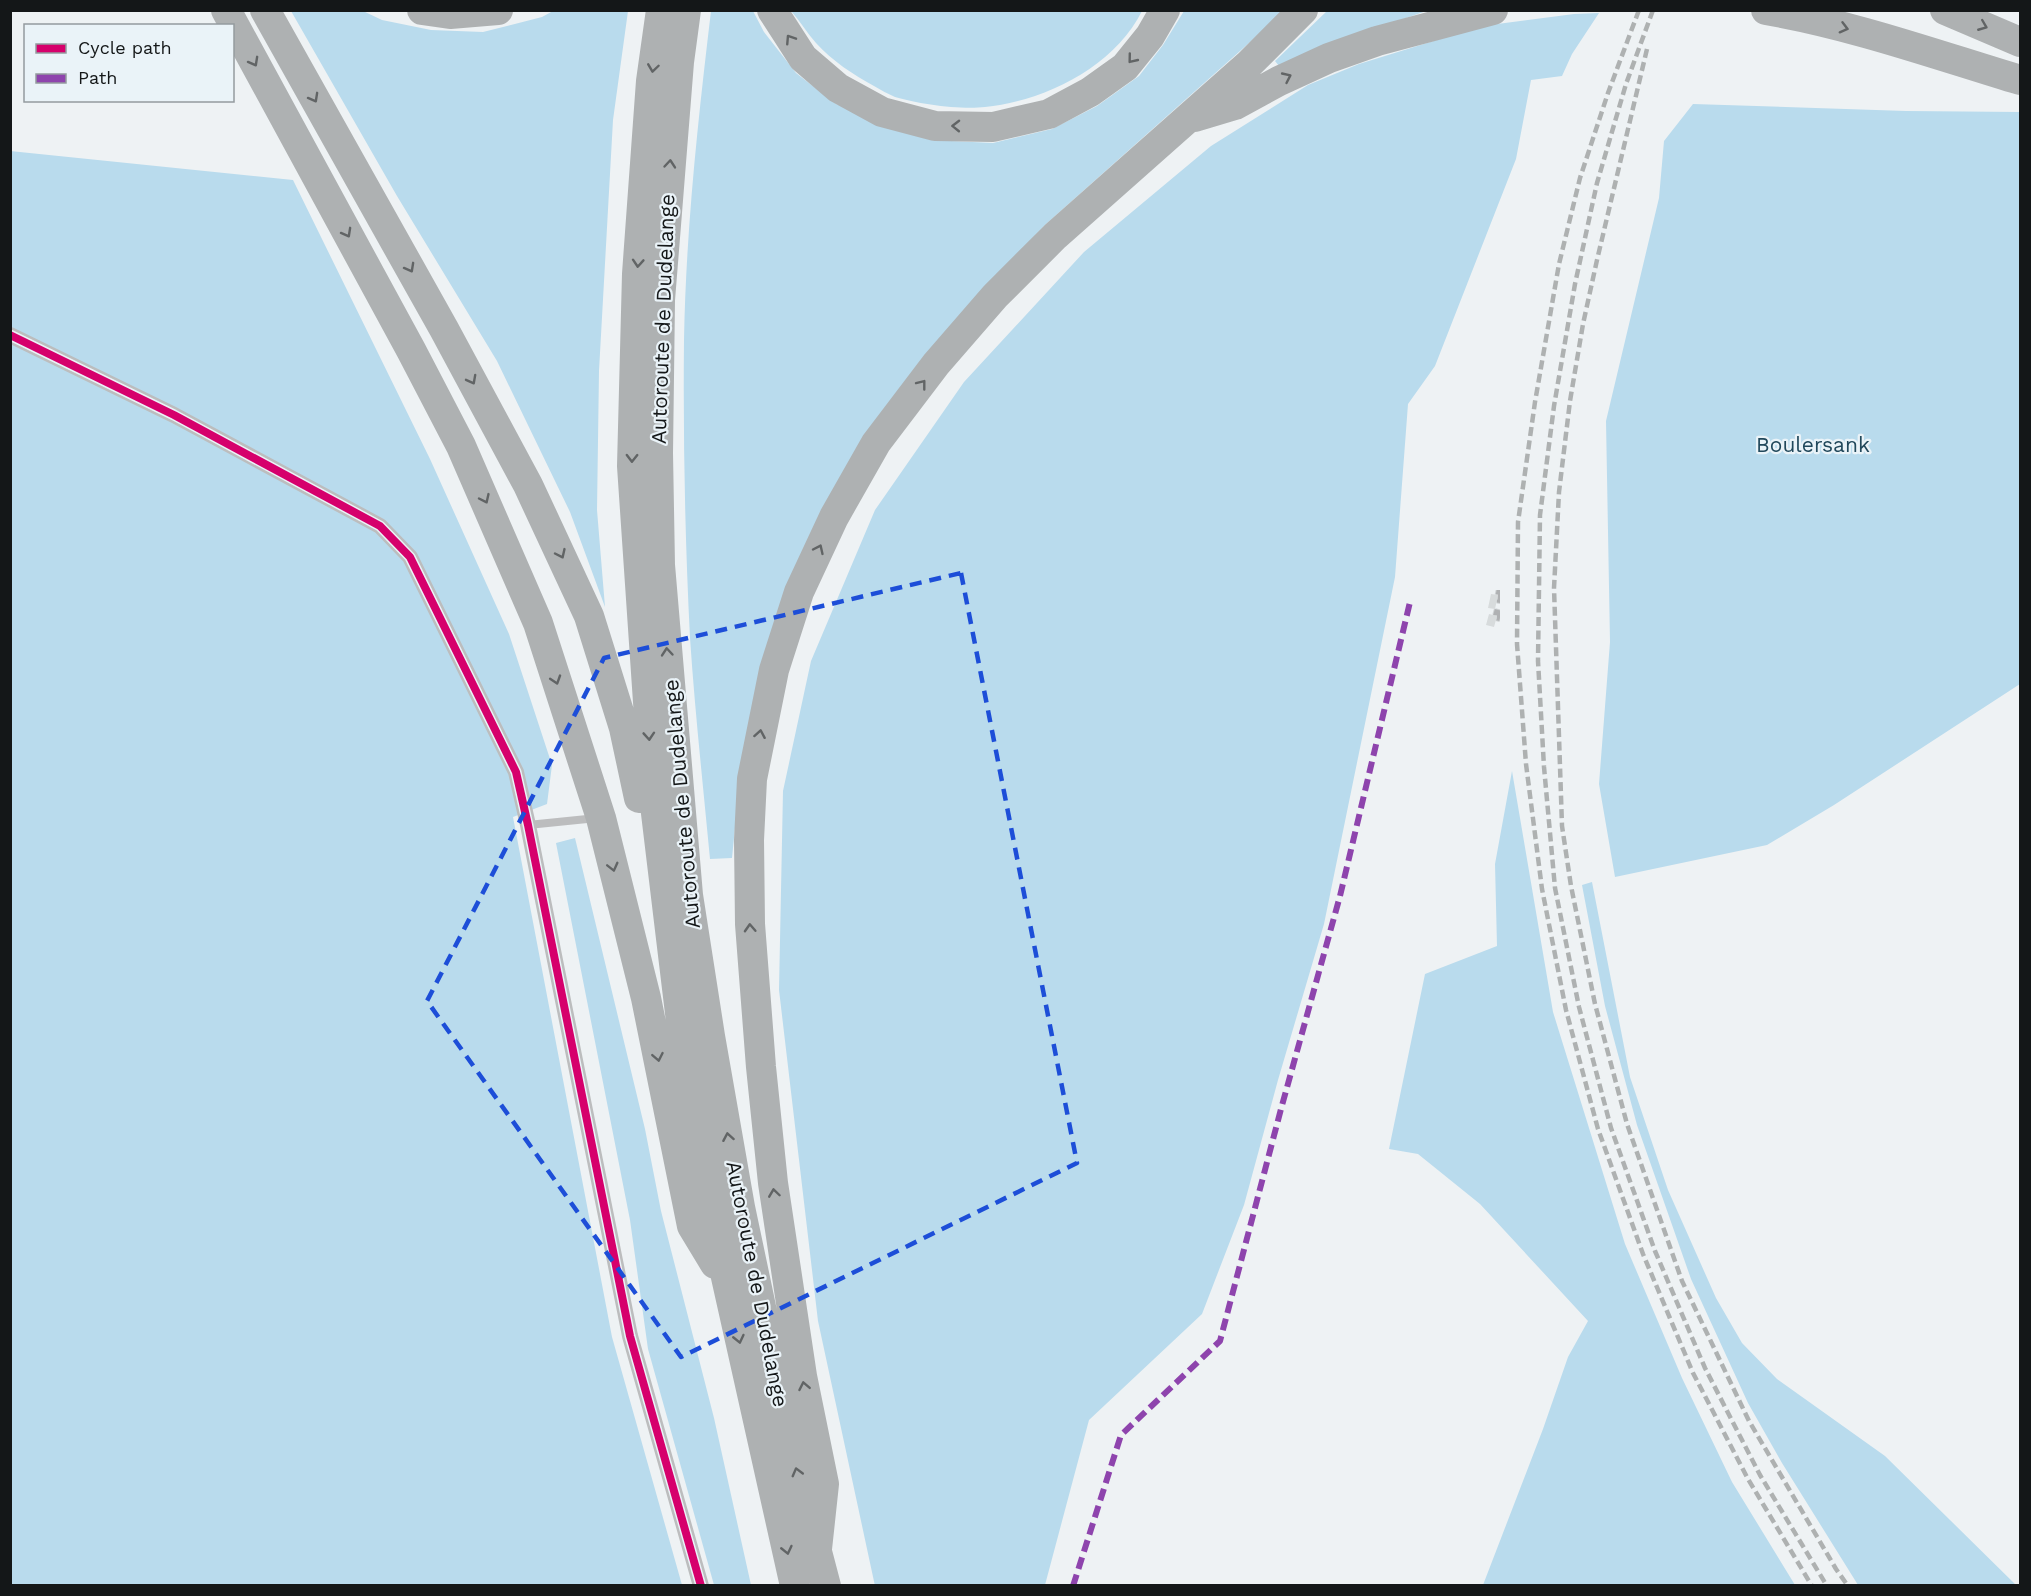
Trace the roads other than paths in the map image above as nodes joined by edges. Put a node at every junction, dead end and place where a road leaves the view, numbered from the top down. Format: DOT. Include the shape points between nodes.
graph roads {
  1 [pos="226,10"];
  2 [pos="265,10"];
  3 [pos="422,10"];
  4 [pos="498,10"];
  5 [pos="661,10"];
  6 [pos="686,10"];
  7 [pos="772,10"];
  8 [pos="1165,10"];
  9 [pos="1303,10"];
  10 [pos="1493,10"];
  11 [pos="1766,10"];
  12 [pos="1858,10"];
  13 [pos="1945,10"];
  14 [pos="234,24"];
  15 [pos="234,25"];
  16 [pos="2020,42"];
  17 [pos="2020,78"];
  18 [pos="1184,121"];
  19 [pos="10,335"];
  20 [pos="601,818"];
  21 [pos="528,825"];
  22 [pos="683,1038"];
  23 [pos="726,1282"];
  24 [pos="817,1549"];
  25 [pos="701,1586"];
  26 [pos="795,1586"];
  27 [pos="826,1586"];
  1 -- 14 [label="highway, one-way"];
  2 -- 22 [label="highway, one-way" via="528,485 589,616 624,728 660,939"];
  3 -- 4 [label="highway" via="450,14"];
  5 -- 22 [label="highway, Autoroute de Dudelange, one-way" via="651,81 637,274 632,466 655,805"];
  24 -- 6 [label="highway, Autoroute de Dudelange, one-way" via="794,1464 740,1208 687,884 660,565 658,453 660,300"];
  8 -- 7 [label="highway, one-way" via="1125,67 1090,92 1049,114 993,127 935,126 882,111 838,88 803,58"];
  9 -- 18 [label="highway"];
  18 -- 10 [label="highway, one-way" via="1235,105 1329,58"];
  11 -- 17 [label="highway, one-way" via="1802,16"];
  12 -- 17 [label="highway"];
  13 -- 16 [label="highway, one-way"];
  15 -- 20 [label="highway, one-way" via="461,446 538,623"];
  24 -- 18 [label="highway, one-way" via="824,1484 802,1376 773,1183 750,924 752,779 774,670 799,592 834,517 876,443 936,364 995,296 1054,236"];
  19 -- 21 [label="street" via="174,415 380,526 410,557 516,772"];
  20 -- 21 [label="lane"];
  20 -- 23 [label="highway, one-way" via="646,998 692,1226"];
  21 -- 25 [label="street" via="630,1336"];
  22 -- 23 [label="highway, Autoroute de Dudelange"];
  23 -- 26 [label="highway, Autoroute de Dudelange, one-way"];
  24 -- 27 [label="highway, Autoroute de Dudelange"];
}
